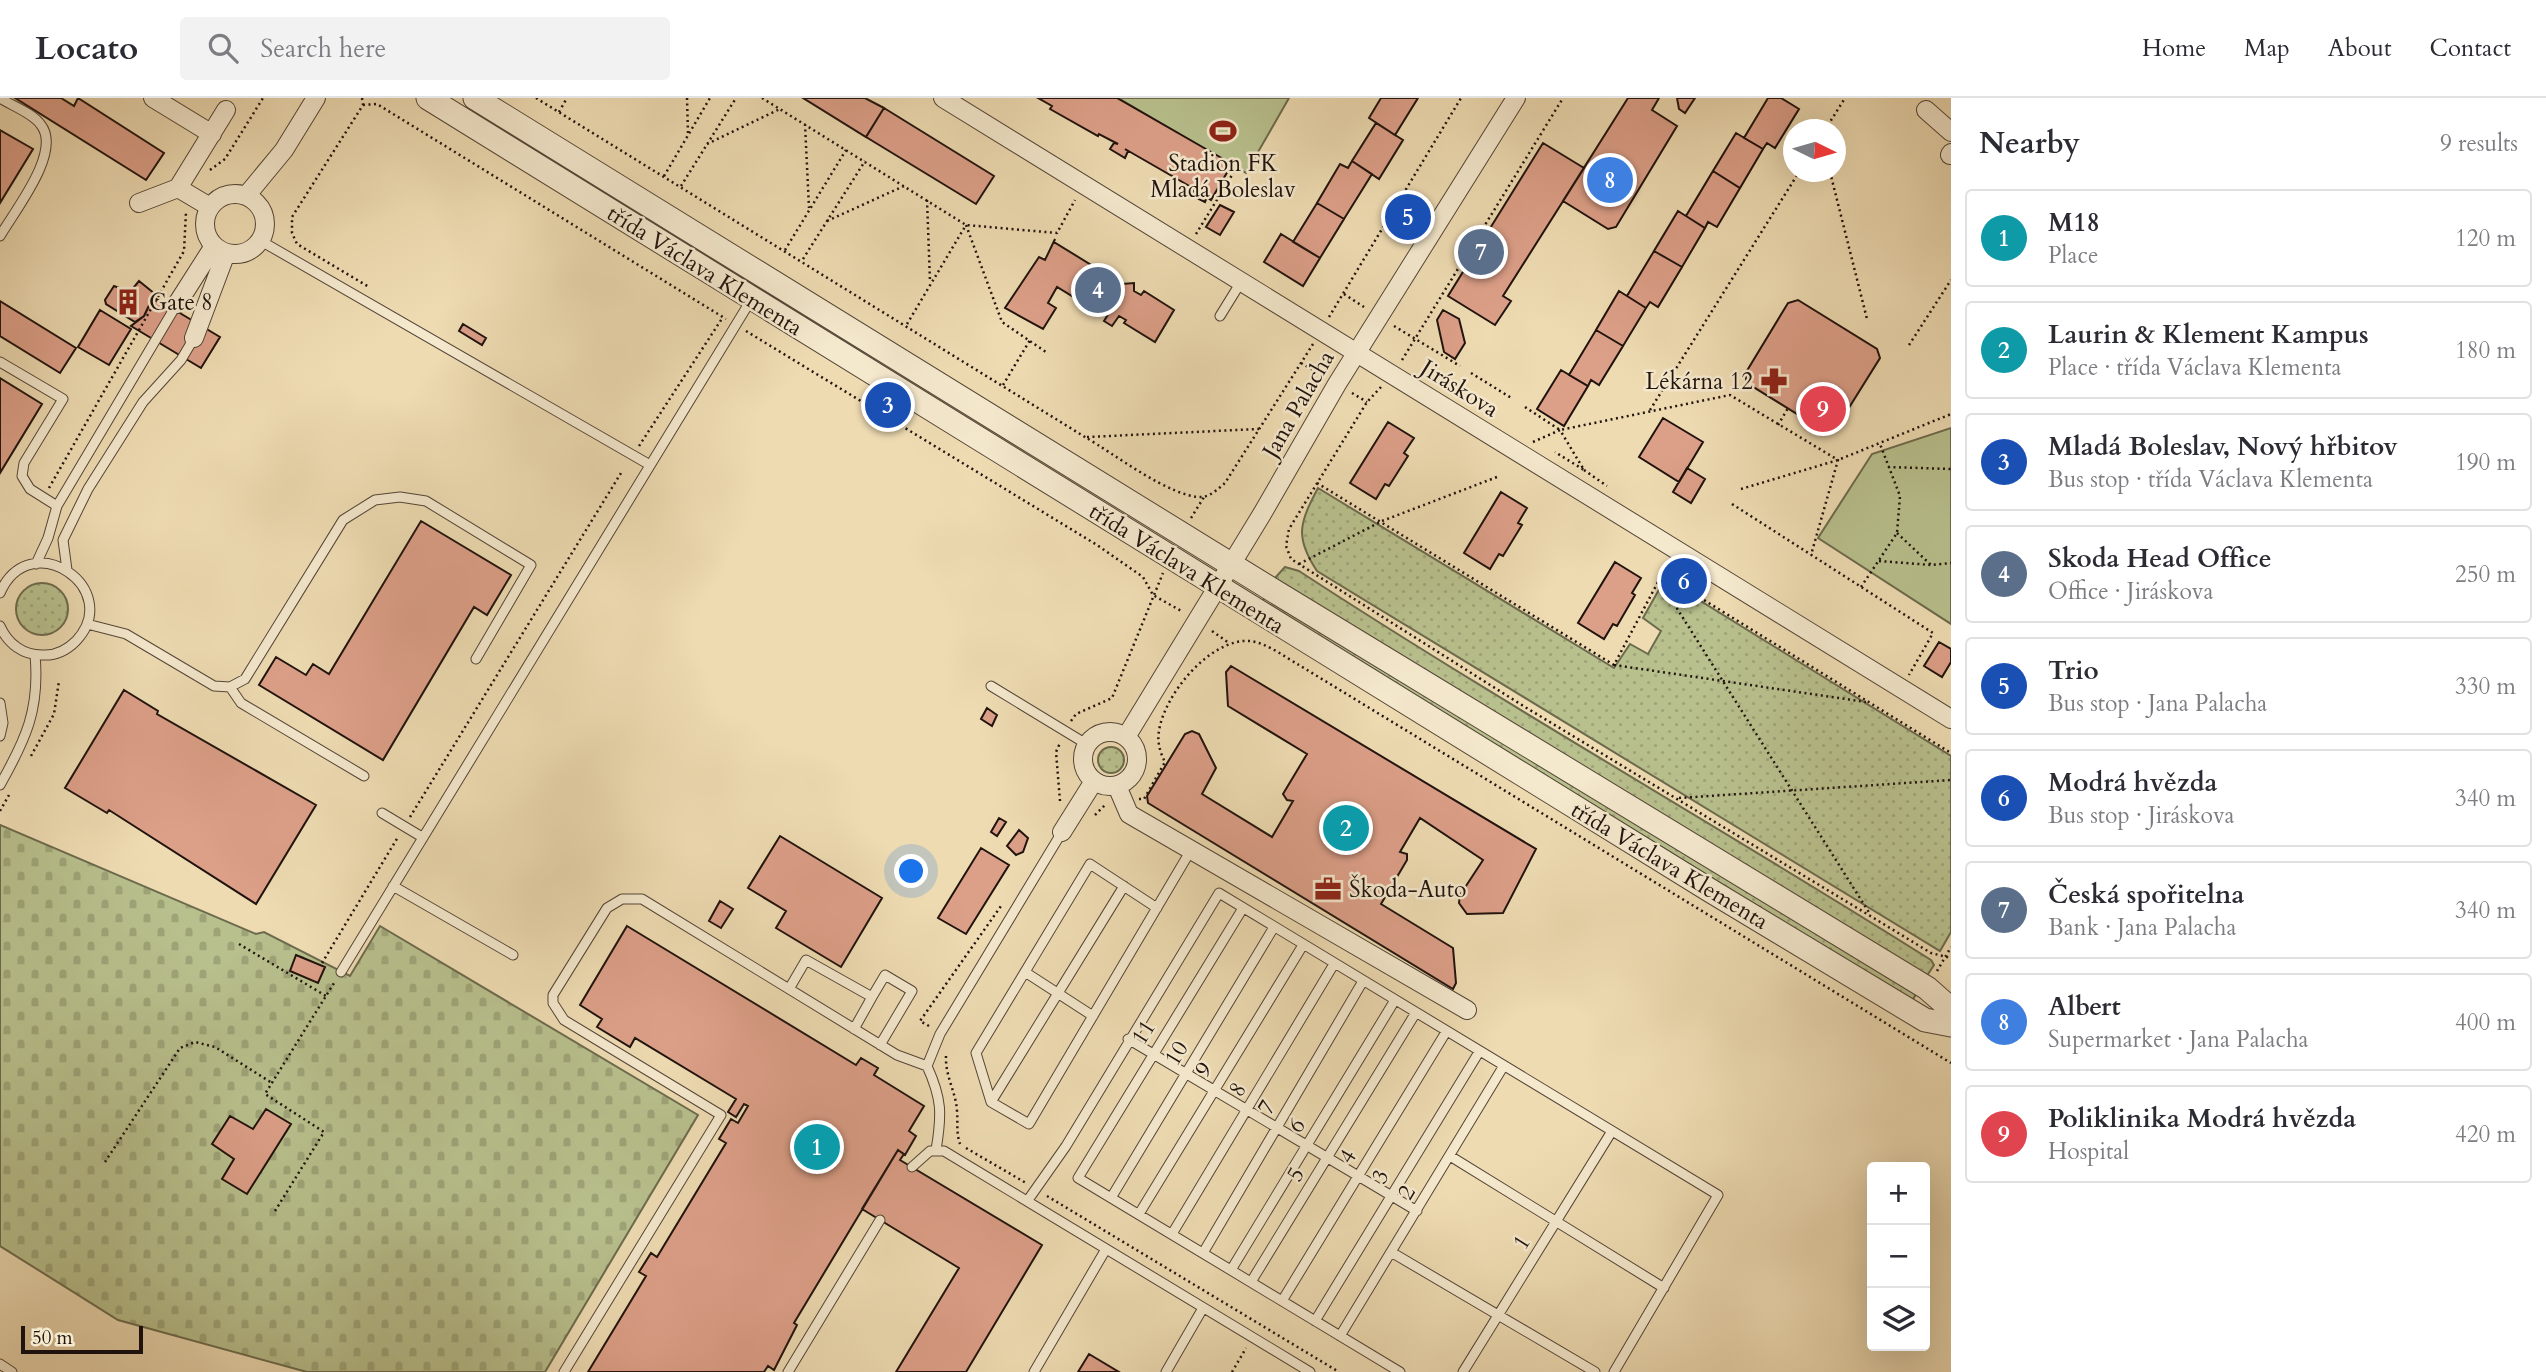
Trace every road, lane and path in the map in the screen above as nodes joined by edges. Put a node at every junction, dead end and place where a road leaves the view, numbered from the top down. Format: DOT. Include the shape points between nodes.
graph roads {
  1 [pos="153,98"];
  2 [pos="263,98"];
  3 [pos="298,98"];
  4 [pos="316,98"];
  5 [pos="362,98"];
  6 [pos="428,98"];
  7 [pos="475,98"];
  8 [pos="536,98"];
  9 [pos="568,98"];
  10 [pos="687,98"];
  11 [pos="710,98"];
  12 [pos="736,98"];
  13 [pos="762,98"];
  14 [pos="943,98"];
  15 [pos="1461,98"];
  16 [pos="1516,98"];
  17 [pos="1563,98"];
  18 [pos="1845,98"];
  19 [pos="0,99"];
  20 [pos="363,105"];
  21 [pos="780,109"];
  22 [pos="226,110"];
  23 [pos="1926,110"];
  24 [pos="559,112"];
  25 [pos="1832,119"];
  26 [pos="805,124"];
  27 [pos="1951,132"];
  28 [pos="212,134"];
  29 [pos="688,134"];
  30 [pos="293,136"];
  31 [pos="707,144"];
  32 [pos="846,150"];
  33 [pos="865,161"];
  34 [pos="1237,167"];
  35 [pos="664,176"];
  36 [pos="1793,182"];
  37 [pos="1833,182"];
  38 [pos="1083,185"];
  39 [pos="681,186"];
  40 [pos="904,186"];
  41 [pos="183,191"];
  42 [pos="246,196"];
  43 [pos="927,200"];
  44 [pos="139,203"];
  45 [pos="210,207"];
  46 [pos="809,209"];
  47 [pos="827,221"];
  48 [pos="966,225"];
  49 [pos="0,236"];
  50 [pos="261,241"];
  51 [pos="1187,249"];
  52 [pos="220,250"];
  53 [pos="785,250"];
  54 [pos="802,260"];
  55 [pos="1951,280"];
  56 [pos="1241,282"];
  57 [pos="930,283"];
  58 [pos="371,288"];
  59 [pos="1344,294"];
  60 [pos="752,299"];
  61 [pos="177,304"];
  62 [pos="1367,309"];
  63 [pos="1220,316"];
  64 [pos="723,317"];
  65 [pos="1867,319"];
  66 [pos="1391,324"];
  67 [pos="735,325"];
  68 [pos="906,325"];
  69 [pos="1321,330"];
  70 [pos="194,338"];
  71 [pos="1414,339"];
  72 [pos="1030,340"];
  73 [pos="1909,345"];
  74 [pos="1046,352"];
  75 [pos="1356,352"];
  76 [pos="0,362"];
  77 [pos="1460,366"];
  78 [pos="1471,373"];
  79 [pos="1392,375"];
  80 [pos="1003,385"];
  81 [pos="1513,399"];
  82 [pos="1525,407"];
  83 [pos="1788,408"];
  84 [pos="1650,410"];
  85 [pos="1951,414"];
  86 [pos="1778,425"];
  87 [pos="1259,429"];
  88 [pos="1560,430"];
  89 [pos="1085,437"];
  90 [pos="1879,443"];
  91 [pos="629,446"];
  92 [pos="1514,450"];
  93 [pos="1555,452"];
  94 [pos="1838,460"];
  95 [pos="650,465"];
  96 [pos="1888,467"];
  97 [pos="1951,469"];
  98 [pos="621,473"];
  99 [pos="1497,477"];
  100 [pos="1317,483"];
  101 [pos="1741,489"];
  102 [pos="44,497"];
  103 [pos="1732,504"];
  104 [pos="57,506"];
  105 [pos="1382,521"];
  106 [pos="1897,533"];
  107 [pos="1675,549"];
  108 [pos="1811,555"];
  109 [pos="1879,561"];
  110 [pos="1951,563"];
  111 [pos="36,564"];
  112 [pos="1232,564"];
  113 [pos="1299,564"];
  114 [pos="1931,565"];
  115 [pos="67,570"];
  116 [pos="1662,574"];
  117 [pos="1659,580"];
  118 [pos="1218,587"];
  119 [pos="1861,587"];
  120 [pos="1,588"];
  121 [pos="87,624"];
  122 [pos="0,626"];
  123 [pos="35,655"];
  124 [pos="476,659"];
  125 [pos="1614,664"];
  126 [pos="1907,678"];
  127 [pos="1723,681"];
  128 [pos="991,686"];
  129 [pos="230,687"];
  130 [pos="1869,702"];
  131 [pos="0,703"];
  132 [pos="1951,719"];
  133 [pos="1065,732"];
  134 [pos="0,736"];
  135 [pos="1126,737"];
  136 [pos="1088,745"];
  137 [pos="1951,753"];
  138 [pos="364,776"];
  139 [pos="1951,780"];
  140 [pos="1094,781"];
  141 [pos="0,785"];
  142 [pos="1793,791"];
  143 [pos="1120,794"];
  144 [pos="1679,798"];
  145 [pos="1067,808"];
  146 [pos="382,813"];
  147 [pos="404,826"];
  148 [pos="1062,832"];
  149 [pos="422,836"];
  150 [pos="1191,850"];
  151 [pos="393,886"];
  152 [pos="1124,886"];
  153 [pos="1157,908"];
  154 [pos="1243,908"];
  155 [pos="1872,917"];
  156 [pos="1274,927"];
  157 [pos="239,944"];
  158 [pos="1303,945"];
  159 [pos="1951,947"];
  160 [pos="1946,955"];
  161 [pos="513,956"];
  162 [pos="1951,958"];
  163 [pos="322,963"];
  164 [pos="1334,964"];
  165 [pos="341,972"];
  166 [pos="1024,972"];
  167 [pos="1931,980"];
  168 [pos="1363,981"];
  169 [pos="789,989"];
  170 [pos="1060,994"];
  171 [pos="326,996"];
  172 [pos="872,997"];
  173 [pos="1395,1000"];
  174 [pos="1951,1009"];
  175 [pos="1467,1010"];
  176 [pos="1415,1013"];
  177 [pos="1093,1016"];
  178 [pos="1951,1025"];
  179 [pos="854,1029"];
  180 [pos="1446,1032"];
  181 [pos="1128,1038"];
  182 [pos="880,1045"];
  183 [pos="1479,1052"];
  184 [pos="1153,1053"];
  185 [pos="1951,1063"];
  186 [pos="927,1066"];
  187 [pos="1503,1067"];
  188 [pos="1186,1074"];
  189 [pos="272,1083"];
  190 [pos="1213,1090"];
  191 [pos="992,1102"];
  192 [pos="1247,1110"];
  193 [pos="1277,1128"];
  194 [pos="1612,1131"];
  195 [pos="1306,1145"];
  196 [pos="936,1150"];
  197 [pos="1450,1156"];
  198 [pos="1328,1158"];
  199 [pos="105,1162"];
  200 [pos="912,1167"];
  201 [pos="1358,1176"];
  202 [pos="1391,1195"];
  203 [pos="1111,1198"];
  204 [pos="1028,1200"];
  205 [pos="275,1211"];
  206 [pos="1417,1211"];
  207 [pos="1139,1214"];
  208 [pos="880,1220"];
  209 [pos="1556,1221"];
  210 [pos="1172,1234"];
  211 [pos="1106,1250"];
  212 [pos="1391,1252"];
  213 [pos="1203,1253"];
  214 [pos="1231,1270"];
  215 [pos="1251,1282"];
  216 [pos="1664,1288"];
  217 [pos="1282,1301"];
  218 [pos="1203,1308"];
  219 [pos="1499,1315"];
  220 [pos="1315,1321"];
  221 [pos="1340,1336"];
  222 [pos="0,1364"];
  223 [pos="12,1372"];
  224 [pos="564,1372"];
  225 [pos="788,1372"];
  226 [pos="1034,1372"];
  227 [pos="1166,1372"];
  228 [pos="1310,1372"];
  229 [pos="1400,1372"];
  230 [pos="1463,1372"];
  231 [pos="1595,1372"];
  232 [pos="1614,1372"];
  1 -- 28 [label="street"];
  2 -- 41 [label="path" via="225,159"];
  3 -- 30 [label="street"];
  4 -- 30 [label="street"];
  5 -- 20 [label="path"];
  6 -- 60 [label="street, třída Václava Klementa"];
  7 -- 112 [label="street, třída Václava Klementa"];
  8 -- 24 [label="path"];
  9 -- 24 [label="path"];
  10 -- 29 [label="path"];
  11 -- 29 [label="path"];
  12 -- 31 [label="path"];
  13 -- 21 [label="path"];
  14 -- 38 [label="street, Jiráskova"];
  15 -- 59 [label="path"];
  16 -- 75 [label="street, Jana Palacha"];
  17 -- 71 [label="path"];
  18 -- 25 [label="path"];
  19 -- 49 [label="lane" via="40,122 48,136 46,158"];
  20 -- 58 [label="path" via="292,217 292,233 297,244"];
  20 -- 64 [label="path" via="377,104"];
  21 -- 26 [label="path"];
  21 -- 31 [label="path"];
  22 -- 28 [label="street"];
  23 -- 27 [label="street"];
  24 -- 35 [label="path"];
  26 -- 32 [label="path"];
  26 -- 46 [label="path"];
  28 -- 41 [label="street"];
  29 -- 35 [label="path"];
  30 -- 42 [label="street"];
  31 -- 39 [label="path"];
  32 -- 33 [label="path"];
  32 -- 46 [label="path"];
  33 -- 40 [label="path"];
  33 -- 47 [label="path"];
  34 -- 51 [label="path"];
  35 -- 39 [label="path"];
  36 -- 84 [label="path"];
  37 -- 65 [label="path"];
  38 -- 48 [label="path" via="1056,233"];
  38 -- 51 [label="street, Jiráskova"];
  39 -- 53 [label="path"];
  40 -- 43 [label="path"];
  40 -- 47 [label="path"];
  41 -- 44 [label="street"];
  41 -- 45 [label="street"];
  41 -- 102 [label="path" via="184,251"];
  42 -- 45 [label="street" via="233,194"];
  42 -- 50 [label="street" via="265,220"];
  43 -- 48 [label="path"];
  43 -- 57 [label="path"];
  45 -- 52 [label="street" via="205,223"];
  46 -- 53 [label="path"];
  47 -- 54 [label="path"];
  48 -- 57 [label="path"];
  48 -- 72 [label="path" via="1002,322"];
  50 -- 52 [label="street" via="246,253"];
  50 -- 95 [label="lane"];
  51 -- 56 [label="street, Jiráskova"];
  52 -- 61 [label="street" via="200,268"];
  52 -- 70 [label="street"];
  53 -- 54 [label="path"];
  54 -- 68 [label="path"];
  55 -- 73 [label="path"];
  56 -- 63 [label="lane"];
  56 -- 69 [label="street, Jiráskova"];
  57 -- 68 [label="path"];
  59 -- 62 [label="path"];
  59 -- 69 [label="path"];
  60 -- 67 [label="lane"];
  60 -- 118 [label="street, třída Václava Klementa"];
  61 -- 104 [label="lane"];
  64 -- 67 [label="path"];
  64 -- 91 [label="path" via="640,446"];
  66 -- 71 [label="path"];
  67 -- 95 [label="lane"];
  67 -- 133 [label="path" via="958,458 1143,577 1153,595 1112,698 1076,714"];
  68 -- 80 [label="path"];
  69 -- 75 [label="street, Jiráskova"];
  69 -- 87 [label="path"];
  70 -- 115 [label="lane" via="181,360 143,402 88,489 63,540"];
  71 -- 77 [label="path"];
  71 -- 79 [label="path"];
  72 -- 74 [label="path"];
  72 -- 80 [label="path"];
  75 -- 79 [label="street, Jiráskova"];
  75 -- 112 [label="street, Jana Palacha"];
  76 -- 102 [label="lane" via="63,399 24,463 22,476 30,489"];
  78 -- 81 [label="path"];
  79 -- 92 [label="street, Jiráskova"];
  79 -- 100 [label="path" via="1367,402"];
  80 -- 89 [label="path"];
  82 -- 88 [label="path"];
  83 -- 86 [label="path"];
  84 -- 86 [label="path" via="1730,395"];
  84 -- 88 [label="path"];
  85 -- 90 [label="path"];
  86 -- 94 [label="path"];
  87 -- 89 [label="path"];
  87 -- 89 [label="path" via="1225,483 1204,497 1170,488"];
  88 -- 92 [label="path"];
  88 -- 93 [label="path" via="1584,470"];
  90 -- 94 [label="path"];
  90 -- 96 [label="path"];
  92 -- 107 [label="street, Jiráskova"];
  94 -- 101 [label="path"];
  94 -- 108 [label="path"];
  95 -- 149 [label="lane"];
  96 -- 97 [label="path"];
  96 -- 106 [label="path" via="1900,496"];
  98 -- 147 [label="path"];
  99 -- 105 [label="path"];
  100 -- 105 [label="path"];
  100 -- 113 [label="path" via="1289,529 1286,546 1291,559"];
  102 -- 104 [label="lane"];
  103 -- 108 [label="path"];
  104 -- 111 [label="lane"];
  105 -- 113 [label="path"];
  105 -- 125 [label="path"];
  106 -- 109 [label="path"];
  106 -- 114 [label="path"];
  107 -- 116 [label="path"];
  107 -- 132 [label="street, Jiráskova"];
  108 -- 119 [label="path"];
  109 -- 114 [label="path"];
  109 -- 119 [label="path"];
  110 -- 114 [label="path"];
  111 -- 115 [label="lane"];
  111 -- 120 [label="lane" via="12,575"];
  112 -- 118 [label="street, Jana Palacha"];
  112 -- 174 [label="street, třída Václava Klementa" via="1927,988"];
  113 -- 144 [label="path"];
  115 -- 121 [label="lane" via="84,588"];
  116 -- 117 [label="path"];
  116 -- 130 [label="path"];
  117 -- 125 [label="path"];
  117 -- 127 [label="path"];
  118 -- 135 [label="street, Jana Palacha"];
  118 -- 178 [label="street, třída Václava Klementa" via="1913,1013 1932,1023"];
  119 -- 126 [label="path" via="1933,633"];
  121 -- 123 [label="lane" via="81,636 61,652"];
  121 -- 129 [label="lane" via="116,629 214,686"];
  122 -- 123 [label="lane" via="15,646"];
  123 -- 141 [label="lane" via="35,706 27,734"];
  124 -- 129 [label="lane" via="531,565 438,507 413,498 387,498 363,505 343,520 245,679"];
  125 -- 127 [label="path"];
  127 -- 130 [label="path"];
  127 -- 142 [label="path"];
  128 -- 133 [label="lane"];
  129 -- 138 [label="lane" via="241,703"];
  130 -- 137 [label="path"];
  131 -- 134 [label="lane" via="4,723"];
  133 -- 136 [label="lane"];
  133 -- 145 [label="path" via="1056,752"];
  135 -- 136 [label="street" via="1102,733"];
  135 -- 143 [label="street" via="1136,751 1136,767"];
  136 -- 140 [label="street" via="1083,759"];
  139 -- 142 [label="path"];
  140 -- 143 [label="street"];
  140 -- 145 [label="street"];
  142 -- 144 [label="path"];
  142 -- 155 [label="path"];
  143 -- 145 [label="path" via="1087,821"];
  143 -- 150 [label="street" via="1129,814"];
  143 -- 185 [label="path" via="1144,799 1165,762 1159,750 1162,717 1194,666 1229,643 1251,641 1280,653"];
  144 -- 155 [label="path"];
  145 -- 148 [label="street"];
  146 -- 147 [label="lane"];
  147 -- 149 [label="lane"];
  147 -- 163 [label="path"];
  148 -- 186 [label="lane" via="940,1034"];
  149 -- 151 [label="lane"];
  150 -- 153 [label="lane"];
  150 -- 175 [label="street"];
  151 -- 161 [label="lane"];
  151 -- 165 [label="lane"];
  152 -- 153 [label="lane"];
  152 -- 166 [label="lane" via="1090,864"];
  152 -- 170 [label="lane"];
  153 -- 177 [label="lane"];
  154 -- 156 [label="lane"];
  154 -- 181 [label="lane" via="1219,893"];
  154 -- 184 [label="lane, 11"];
  155 -- 160 [label="path" via="1931,953"];
  156 -- 158 [label="lane"];
  156 -- 188 [label="lane, 10"];
  157 -- 171 [label="path"];
  158 -- 164 [label="lane"];
  158 -- 190 [label="lane, 9"];
  159 -- 160 [label="path"];
  160 -- 162 [label="path"];
  160 -- 167 [label="path"];
  164 -- 168 [label="lane"];
  164 -- 192 [label="lane, 8"];
  165 -- 171 [label="path"];
  166 -- 170 [label="lane"];
  166 -- 191 [label="lane" via="976,1053"];
  168 -- 173 [label="lane"];
  168 -- 193 [label="lane, 7"];
  169 -- 172 [label="lane" via="806,960"];
  169 -- 179 [label="lane"];
  169 -- 224 [label="lane" via="642,899 622,899 607,908 552,995 564,1020 721,1115"];
  170 -- 177 [label="lane"];
  170 -- 191 [label="lane"];
  171 -- 189 [label="path"];
  172 -- 179 [label="lane"];
  172 -- 182 [label="lane" via="885,975 912,991"];
  173 -- 176 [label="lane"];
  173 -- 195 [label="lane, 6"];
  176 -- 180 [label="lane"];
  176 -- 198 [label="lane, 5"];
  177 -- 191 [label="lane" via="1029,1124"];
  179 -- 182 [label="lane"];
  180 -- 183 [label="lane"];
  180 -- 201 [label="lane, 4"];
  181 -- 184 [label="lane"];
  181 -- 204 [label="lane" via="1066,1146"];
  182 -- 186 [label="lane"];
  183 -- 187 [label="lane"];
  183 -- 202 [label="lane, 3"];
  184 -- 188 [label="lane"];
  184 -- 203 [label="lane, 11" via="1077,1178"];
  186 -- 196 [label="lane" via="940,1095"];
  187 -- 194 [label="lane"];
  187 -- 197 [label="lane, 2"];
  188 -- 190 [label="lane"];
  188 -- 203 [label="lane, 10"];
  189 -- 199 [label="path" via="215,1046 195,1042 180,1048"];
  189 -- 205 [label="path" via="265,1094 324,1132"];
  190 -- 192 [label="lane"];
  190 -- 207 [label="lane, 9"];
  192 -- 193 [label="lane"];
  192 -- 210 [label="lane, 8"];
  193 -- 195 [label="lane"];
  193 -- 213 [label="lane, 7"];
  194 -- 209 [label="lane, 1"];
  194 -- 216 [label="lane" via="1718,1195"];
  195 -- 198 [label="lane"];
  195 -- 214 [label="lane, 6"];
  196 -- 200 [label="lane"];
  196 -- 204 [label="lane"];
  197 -- 206 [label="lane, 2"];
  197 -- 209 [label="lane"];
  198 -- 201 [label="lane"];
  198 -- 215 [label="lane, 5"];
  201 -- 202 [label="lane"];
  201 -- 217 [label="lane, 4"];
  202 -- 206 [label="lane"];
  202 -- 220 [label="lane, 3"];
  203 -- 207 [label="lane"];
  204 -- 211 [label="lane"];
  206 -- 212 [label="lane, 2"];
  207 -- 210 [label="lane"];
  208 -- 225 [label="lane"];
  209 -- 216 [label="lane"];
  209 -- 219 [label="lane, 1"];
  210 -- 213 [label="lane"];
  211 -- 218 [label="lane"];
  211 -- 226 [label="lane"];
  212 -- 219 [label="lane"];
  212 -- 221 [label="lane, 2"];
  213 -- 214 [label="lane"];
  214 -- 215 [label="lane"];
  215 -- 217 [label="lane"];
  216 -- 232 [label="lane"];
  217 -- 220 [label="lane"];
  218 -- 227 [label="lane"];
  218 -- 228 [label="lane"];
  219 -- 230 [label="lane, 1"];
  219 -- 231 [label="lane"];
  220 -- 221 [label="lane"];
  221 -- 229 [label="lane"];
  222 -- 223 [label="lane"];
}
